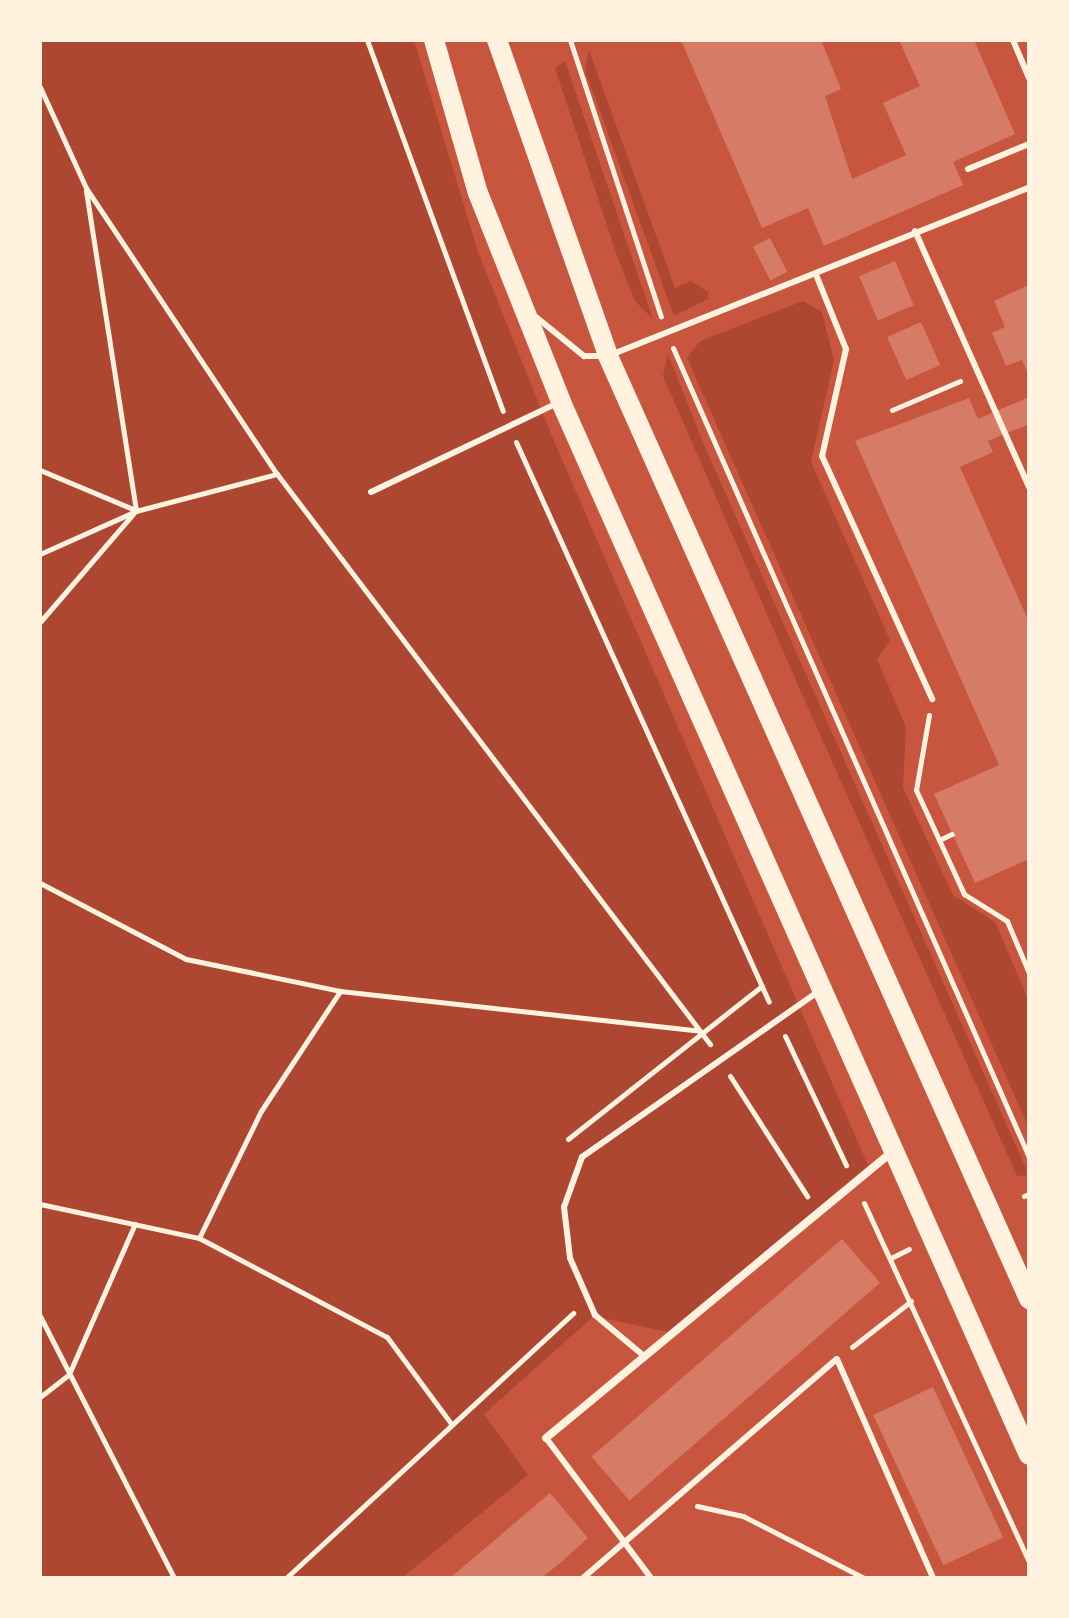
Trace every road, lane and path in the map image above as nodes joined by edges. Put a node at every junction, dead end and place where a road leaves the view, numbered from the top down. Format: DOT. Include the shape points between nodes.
graph roads {
  1 [pos="367,40"];
  2 [pos="434,40"];
  3 [pos="497,40"];
  4 [pos="570,40"];
  5 [pos="1013,40"];
  6 [pos="1029,78"];
  7 [pos="40,87"];
  8 [pos="1029,144"];
  9 [pos="968,169"];
  10 [pos="86,188"];
  11 [pos="1029,188"];
  12 [pos="915,231"];
  13 [pos="817,277"];
  14 [pos="518,295"];
  15 [pos="667,335"];
  16 [pos="608,356"];
  17 [pos="974,391"];
  18 [pos="561,402"];
  19 [pos="892,410"];
  20 [pos="509,426"];
  21 [pos="40,470"];
  22 [pos="277,474"];
  23 [pos="1029,487"];
  24 [pos="371,492"];
  25 [pos="136,511"];
  26 [pos="40,554"];
  27 [pos="40,622"];
  28 [pos="932,699"];
  29 [pos="952,834"];
  30 [pos="939,840"];
  31 [pos="40,883"];
  32 [pos="1029,973"];
  33 [pos="762,986"];
  34 [pos="820,990"];
  35 [pos="340,991"];
  36 [pos="776,1018"];
  37 [pos="701,1032"];
  38 [pos="718,1058"];
  39 [pos="562,1150"];
  40 [pos="892,1152"];
  41 [pos="1029,1157"];
  42 [pos="854,1183"];
  43 [pos="40,1204"];
  44 [pos="818,1213"];
  45 [pos="135,1224"];
  46 [pos="199,1238"];
  47 [pos="909,1249"];
  48 [pos="891,1258"];
  49 [pos="570,1295"];
  50 [pos="1029,1299"];
  51 [pos="911,1301"];
  52 [pos="40,1316"];
  53 [pos="644,1356"];
  54 [pos="837,1359"];
  55 [pos="69,1374"];
  56 [pos="40,1397"];
  57 [pos="452,1425"];
  58 [pos="546,1438"];
  59 [pos="1029,1455"];
  60 [pos="671,1500"];
  61 [pos="625,1541"];
  62 [pos="1029,1561"];
  63 [pos="174,1578"];
  64 [pos="286,1578"];
  65 [pos="583,1578"];
  66 [pos="651,1578"];
  67 [pos="864,1578"];
  68 [pos="933,1578"];
  1 -- 20 [label="path"];
  2 -- 14 [label="main road" via="478,193"];
  3 -- 16 [label="main road"];
  4 -- 15 [label="path"];
  5 -- 6 [label="lane"];
  7 -- 10 [label="path"];
  8 -- 9 [label="lane"];
  10 -- 22 [label="path"];
  10 -- 25 [label="path"];
  11 -- 12 [label="lane"];
  12 -- 13 [label="lane"];
  12 -- 23 [label="lane"];
  13 -- 15 [label="lane"];
  13 -- 28 [label="lane" via="846,349 822,456"];
  14 -- 16 [label="lane" via="565,344 584,356"];
  14 -- 18 [label="main road"];
  15 -- 16 [label="lane"];
  15 -- 41 [label="path"];
  16 -- 50 [label="main road"];
  17 -- 19 [label="path" via="968,378"];
  18 -- 20 [label="lane"];
  18 -- 34 [label="main road"];
  20 -- 24 [label="lane"];
  20 -- 33 [label="path"];
  21 -- 25 [label="path"];
  22 -- 25 [label="path"];
  22 -- 37 [label="path"];
  25 -- 26 [label="path"];
  25 -- 27 [label="path"];
  28 -- 30 [label="path" via="916,790"];
  29 -- 30 [label="path"];
  30 -- 32 [label="path" via="964,894 1007,921"];
  31 -- 35 [label="path" via="186,959"];
  33 -- 36 [label="path"];
  33 -- 37 [label="path"];
  34 -- 36 [label="lane"];
  34 -- 40 [label="main road"];
  35 -- 37 [label="path"];
  35 -- 46 [label="path" via="261,1111"];
  36 -- 38 [label="lane"];
  36 -- 42 [label="path"];
  37 -- 38 [label="path"];
  37 -- 39 [label="path"];
  38 -- 44 [label="path"];
  38 -- 53 [label="lane" via="582,1157 564,1207 570,1258 595,1315"];
  40 -- 42 [label="street"];
  40 -- 59 [label="main road"];
  42 -- 44 [label="street"];
  42 -- 48 [label="path"];
  43 -- 45 [label="path"];
  44 -- 53 [label="street"];
  45 -- 46 [label="path"];
  45 -- 55 [label="path"];
  46 -- 57 [label="path" via="387,1337"];
  47 -- 48 [label="path"];
  48 -- 51 [label="path"];
  49 -- 57 [label="path" via="576,1310"];
  51 -- 54 [label="path"];
  51 -- 62 [label="path"];
  52 -- 55 [label="path"];
  53 -- 58 [label="street"];
  54 -- 60 [label="lane"];
  54 -- 68 [label="lane"];
  55 -- 56 [label="path"];
  55 -- 63 [label="path"];
  57 -- 64 [label="path"];
  58 -- 61 [label="lane"];
  60 -- 61 [label="lane"];
  60 -- 67 [label="path" via="743,1516"];
  61 -- 65 [label="lane"];
  61 -- 66 [label="lane"];
}
